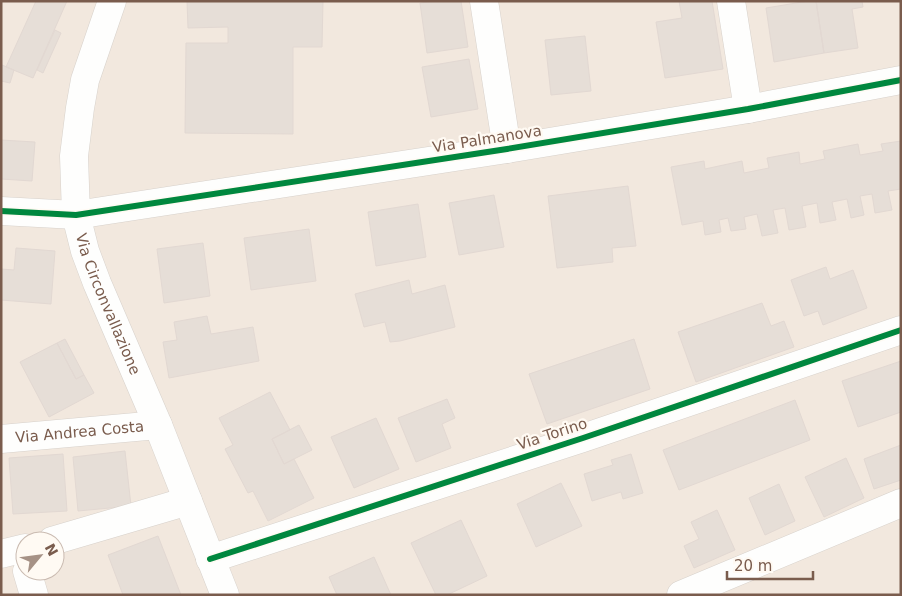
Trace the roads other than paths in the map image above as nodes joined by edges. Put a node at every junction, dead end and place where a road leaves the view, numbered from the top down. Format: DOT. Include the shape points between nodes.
graph roads {
  1 [pos="112,1"];
  2 [pos="484,1"];
  3 [pos="731,1"];
  4 [pos="901,80"];
  5 [pos="748,109"];
  6 [pos="507,149"];
  7 [pos="1,211"];
  8 [pos="76,215"];
  9 [pos="901,330"];
  10 [pos="158,425"];
  11 [pos="1,439"];
  12 [pos="188,501"];
  13 [pos="901,503"];
  14 [pos="65,537"];
  15 [pos="210,559"];
  16 [pos="29,581"];
  17 [pos="34,595"];
  18 [pos="225,595"];
  19 [pos="681,595"];
  1 -- 8 [label="street, Via Circonvallazione" via="85,80 80,108 74,156"];
  2 -- 6 [label="street"];
  3 -- 5 [label="street"];
  4 -- 5 [label="street, Via Palmanova"];
  5 -- 6 [label="street, Via Palmanova"];
  6 -- 8 [label="street, Via Palmanova"];
  7 -- 8 [label="street, Via Palmanova"];
  8 -- 10 [label="street, Via Circonvallazione" via="97,283"];
  9 -- 15 [label="street, Via Torino"];
  10 -- 11 [label="street, Via Andrea Costa"];
  10 -- 12 [label="street, Via Circonvallazione"];
  12 -- 14 [label="street"];
  12 -- 15 [label="street, Via Circonvallazione"];
  13 -- 19 [label="street"];
  15 -- 18 [label="street, Via Circonvallazione"];
  16 -- 17 [label="street"];
}
